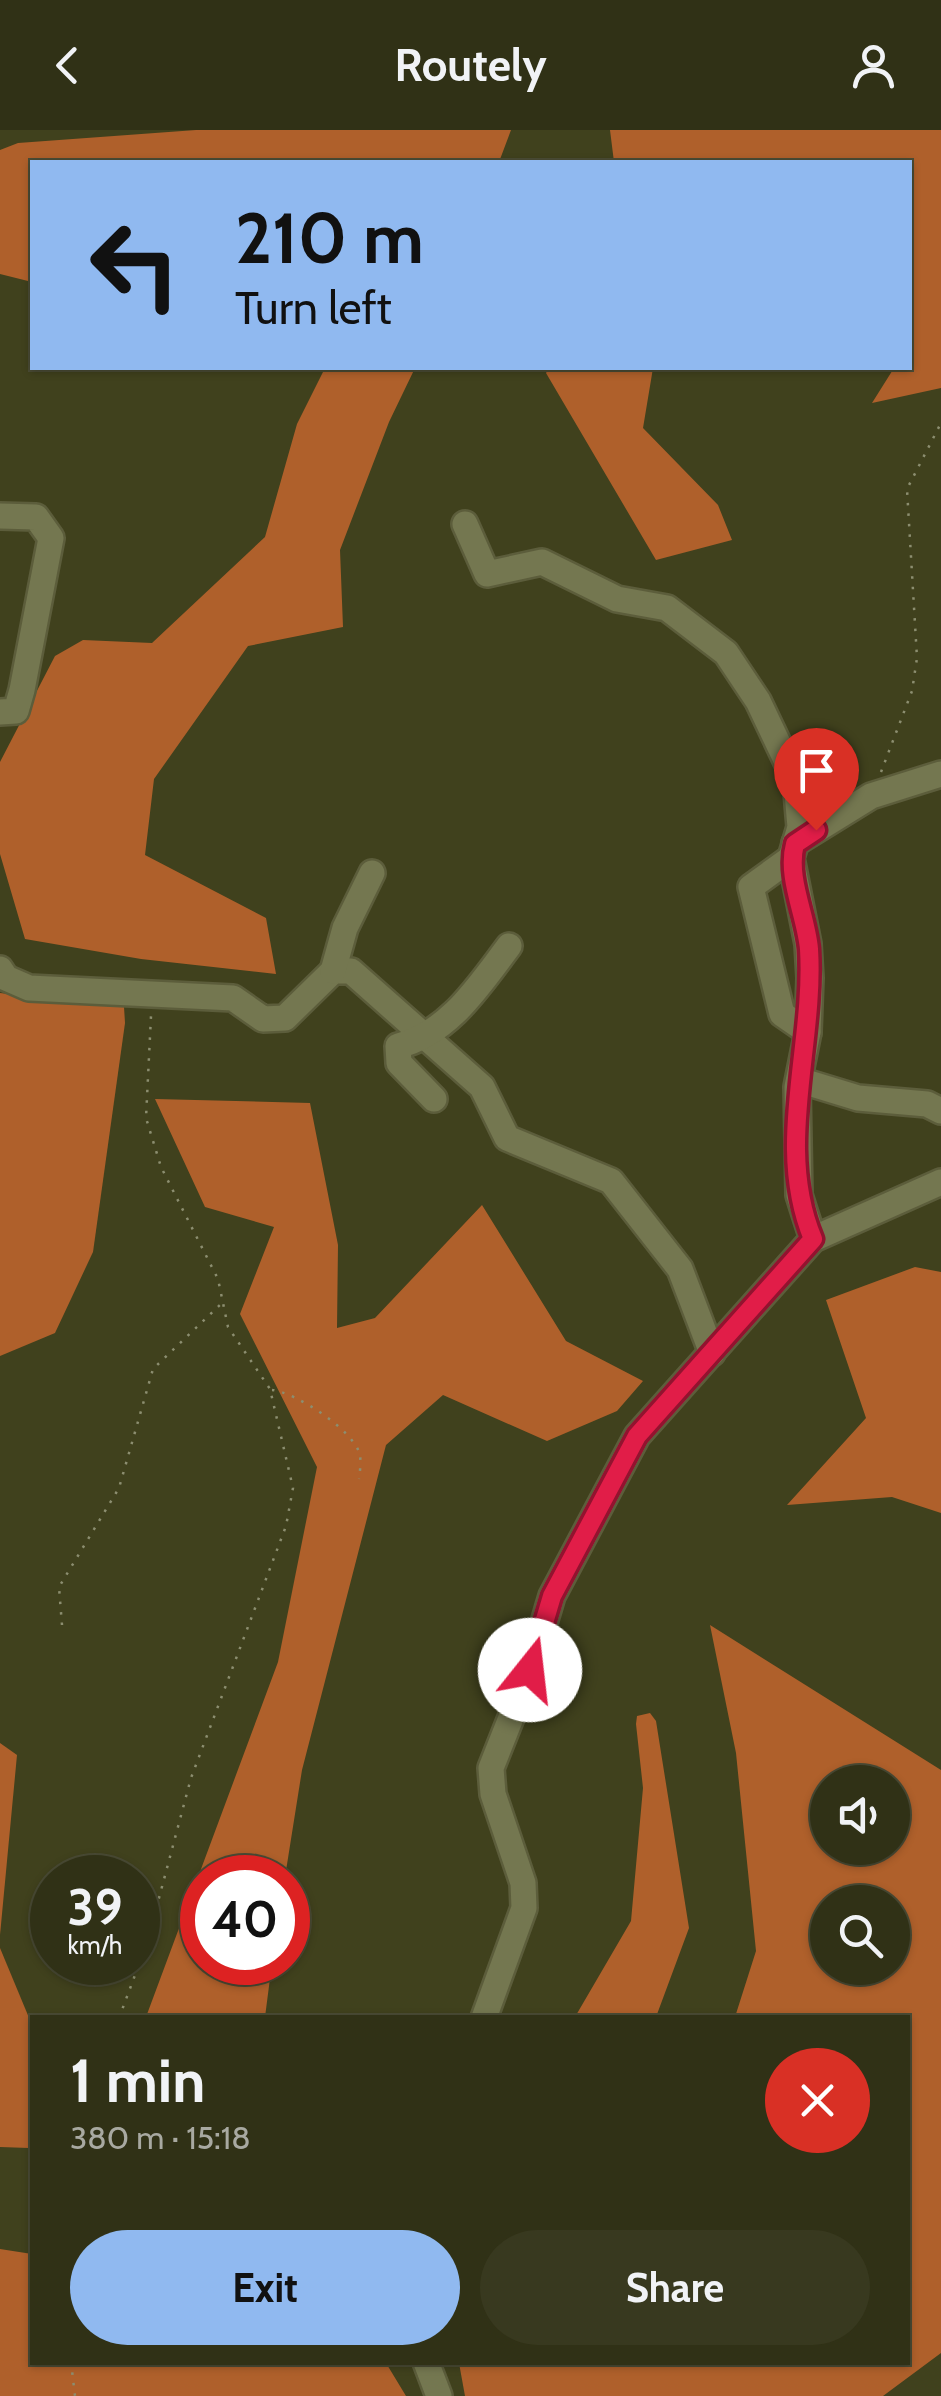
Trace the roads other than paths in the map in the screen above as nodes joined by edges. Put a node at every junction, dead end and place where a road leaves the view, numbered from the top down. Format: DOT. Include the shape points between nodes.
graph roads {
  1 [pos="0,516"];
  2 [pos="465,524"];
  3 [pos="5,718"];
  4 [pos="941,774"];
  5 [pos="793,851"];
  6 [pos="372,873"];
  7 [pos="509,946"];
  8 [pos="0,969"];
  9 [pos="333,971"];
  10 [pos="808,1032"];
  11 [pos="427,1039"];
  12 [pos="798,1080"];
  13 [pos="434,1099"];
  14 [pos="941,1111"];
  15 [pos="941,1182"];
  16 [pos="813,1239"];
  17 [pos="712,1353"];
  18 [pos="485,2015"];
  19 [pos="427,2365"];
  20 [pos="440,2396"];
  1 -- 3 [label="street" via="36,517 51,538"];
  2 -- 5 [label="street" via="486,574 542,562 617,599 667,608 726,653 758,701 796,781 800,827"];
  4 -- 5 [label="street" via="871,796"];
  5 -- 10 [label="street" via="808,944"];
  5 -- 10 [label="street" via="751,887 782,1014"];
  6 -- 9 [label="street"];
  7 -- 11 [label="street"];
  8 -- 9 [label="street" via="29,988 233,998 264,1019 285,1018"];
  9 -- 11 [label="street" via="351,972"];
  10 -- 12 [label="street"];
  11 -- 13 [label="street" via="398,1046 400,1063"];
  11 -- 17 [label="street" via="482,1087 507,1138 611,1182 680,1269"];
  12 -- 14 [label="street"];
  12 -- 16 [label="street" via="799,1194"];
  15 -- 16 [label="street"];
  16 -- 17 [label="street"];
  17 -- 18 [label="street" via="637,1436 552,1596 530,1670 498,1740 493,1794 523,1883 524,1908"];
  19 -- 20 [label="street"];
}
